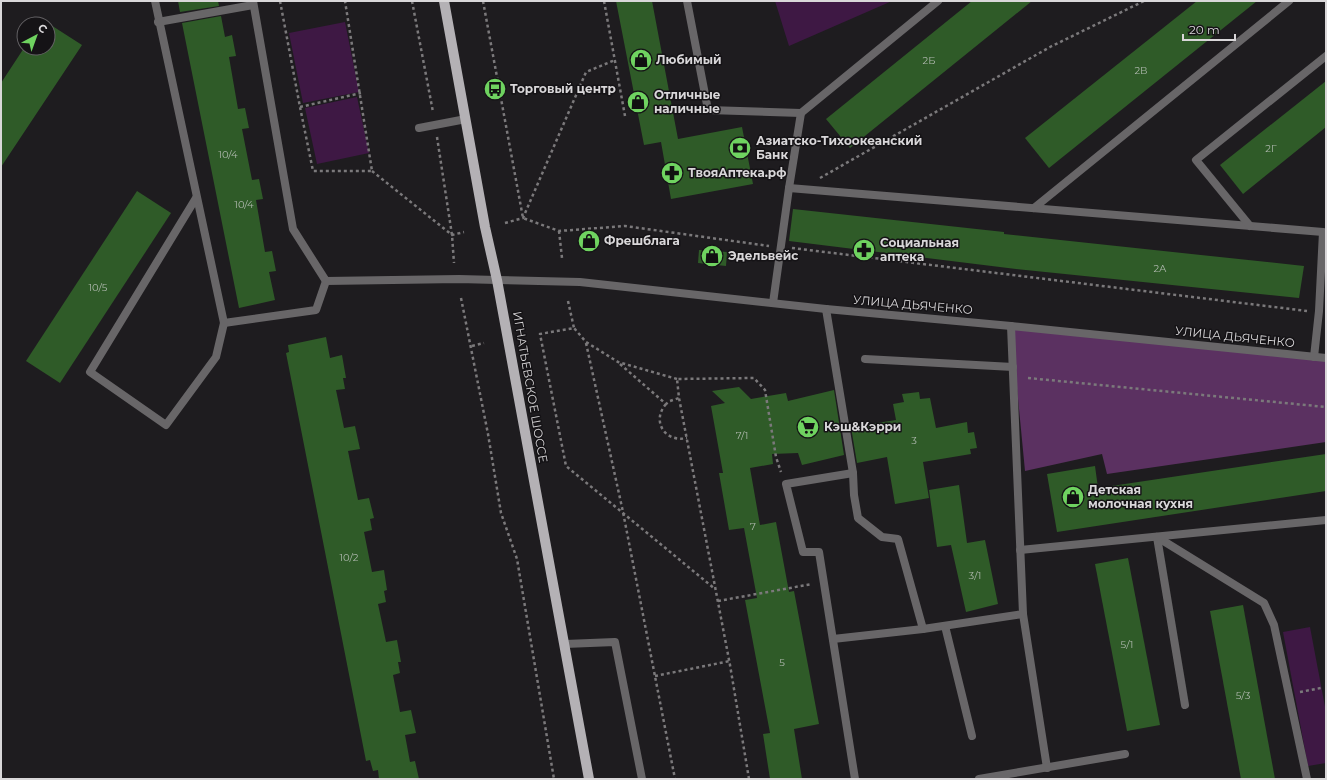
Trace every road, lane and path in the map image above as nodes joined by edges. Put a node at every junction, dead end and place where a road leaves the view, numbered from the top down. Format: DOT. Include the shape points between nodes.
graph roads {
  1 [pos="154,1"];
  2 [pos="280,1"];
  3 [pos="345,1"];
  4 [pos="444,1"];
  5 [pos="483,1"];
  6 [pos="604,1"];
  7 [pos="687,1"];
  8 [pos="938,1"];
  9 [pos="1144,1"];
  10 [pos="1289,1"];
  11 [pos="253,3"];
  12 [pos="158,22"];
  13 [pos="1326,56"];
  14 [pos="615,60"];
  15 [pos="361,93"];
  16 [pos="300,107"];
  17 [pos="802,113"];
  18 [pos="625,116"];
  19 [pos="466,119"];
  20 [pos="419,128"];
  21 [pos="372,171"];
  22 [pos="818,178"];
  23 [pos="789,188"];
  24 [pos="196,198"];
  25 [pos="1034,208"];
  26 [pos="523,218"];
  27 [pos="505,223"];
  28 [pos="1250,226"];
  29 [pos="559,231"];
  30 [pos="464,232"];
  31 [pos="780,248"];
  32 [pos="562,258"];
  33 [pos="497,280"];
  34 [pos="326,281"];
  35 [pos="461,298"];
  36 [pos="568,301"];
  37 [pos="772,303"];
  38 [pos="826,309"];
  39 [pos="1319,311"];
  40 [pos="224,323"];
  41 [pos="1012,326"];
  42 [pos="574,328"];
  43 [pos="586,342"];
  44 [pos="484,343"];
  45 [pos="472,346"];
  46 [pos="1314,357"];
  47 [pos="1326,358"];
  48 [pos="865,359"];
  49 [pos="618,362"];
  50 [pos="1013,367"];
  51 [pos="1028,378"];
  52 [pos="677,379"];
  53 [pos="679,398"];
  54 [pos="666,404"];
  55 [pos="1326,407"];
  56 [pos="687,438"];
  57 [pos="853,474"];
  58 [pos="786,484"];
  59 [pos="623,512"];
  60 [pos="1326,520"];
  61 [pos="1157,537"];
  62 [pos="1020,550"];
  63 [pos="824,581"];
  64 [pos="715,589"];
  65 [pos="718,601"];
  66 [pos="1023,614"];
  67 [pos="945,626"];
  68 [pos="924,629"];
  69 [pos="833,639"];
  70 [pos="565,644"];
  71 [pos="730,661"];
  72 [pos="655,676"];
  73 [pos="1185,705"];
  74 [pos="972,736"];
  75 [pos="1125,754"];
  76 [pos="1047,768"];
  77 [pos="554,779"];
  78 [pos="588,779"];
  79 [pos="642,779"];
  80 [pos="675,779"];
  81 [pos="749,779"];
  82 [pos="855,779"];
  83 [pos="979,779"];
  84 [pos="1307,779"];
  1 -- 12 [label="street"];
  2 -- 16 [label="path"];
  3 -- 15 [label="path"];
  4 -- 19 [label="main road, ИГНАТЬЕВСКОЕ ШОССЕ"];
  5 -- 26 [label="path"];
  6 -- 14 [label="path"];
  7 -- 17 [label="street" via="708,110"];
  8 -- 17 [label="street"];
  9 -- 22 [label="path" via="1050,47"];
  10 -- 25 [label="street"];
  11 -- 12 [label="street"];
  11 -- 34 [label="street" via="292,228"];
  12 -- 24 [label="street"];
  13 -- 28 [label="street" via="1196,160"];
  14 -- 18 [label="path"];
  14 -- 26 [label="path" via="586,72"];
  15 -- 16 [label="path"];
  15 -- 21 [label="path"];
  16 -- 21 [label="path" via="313,171"];
  17 -- 23 [label="street"];
  19 -- 20 [label="street"];
  19 -- 33 [label="main road, ИГНАТЬЕВСКОЕ ШОССЕ"];
  21 -- 30 [label="path" via="452,235"];
  23 -- 25 [label="street"];
  23 -- 31 [label="street"];
  24 -- 40 [label="street"];
  24 -- 40 [label="street" via="90,372 166,425 216,358"];
  25 -- 28 [label="street"];
  26 -- 27 [label="path"];
  26 -- 29 [label="path"];
  28 -- 39 [label="street" via="1323,232"];
  29 -- 31 [label="path" via="625,226"];
  29 -- 32 [label="path"];
  31 -- 37 [label="street"];
  31 -- 39 [label="path" via="1294,311"];
  33 -- 34 [label="street, УЛИЦА ДЬЯЧЕНКО"];
  33 -- 37 [label="street, УЛИЦА ДЬЯЧЕНКО" via="580,282"];
  33 -- 70 [label="main road, ИГНАТЬЕВСКОЕ ШОССЕ"];
  34 -- 40 [label="street" via="316,310"];
  35 -- 45 [label="path"];
  36 -- 42 [label="path"];
  37 -- 38 [label="street, УЛИЦА ДЬЯЧЕНКО"];
  38 -- 41 [label="street, УЛИЦА ДЬЯЧЕНКО"];
  38 -- 57 [label="street"];
  39 -- 46 [label="street"];
  41 -- 46 [label="street, УЛИЦА ДЬЯЧЕНКО"];
  41 -- 50 [label="street"];
  42 -- 43 [label="path"];
  42 -- 59 [label="path" via="540,334 566,466"];
  43 -- 49 [label="path"];
  43 -- 59 [label="path"];
  44 -- 45 [label="path"];
  45 -- 77 [label="path" via="501,513 517,559"];
  46 -- 47 [label="street, УЛИЦА ДЬЯЧЕНКО"];
  48 -- 50 [label="street"];
  49 -- 52 [label="path"];
  49 -- 54 [label="path"];
  50 -- 62 [label="street"];
  51 -- 55 [label="path"];
  52 -- 53 [label="path"];
  52 -- 58 [label="path" via="754,378 765,390 776,456"];
  53 -- 54 [label="path"];
  53 -- 56 [label="path"];
  54 -- 56 [label="path" via="662,408 659,420 664,431 673,438"];
  56 -- 64 [label="path"];
  57 -- 58 [label="street"];
  57 -- 68 [label="street" via="858,518 882,537 898,539"];
  58 -- 63 [label="street" via="803,552 819,552"];
  59 -- 64 [label="path"];
  59 -- 72 [label="path"];
  60 -- 61 [label="street"];
  61 -- 62 [label="street"];
  61 -- 73 [label="street"];
  61 -- 84 [label="street" via="1264,603 1274,625"];
  62 -- 66 [label="street"];
  63 -- 65 [label="path"];
  63 -- 69 [label="street"];
  64 -- 65 [label="path"];
  65 -- 71 [label="path"];
  66 -- 67 [label="street"];
  66 -- 76 [label="street"];
  67 -- 68 [label="street"];
  67 -- 74 [label="street"];
  68 -- 69 [label="street"];
  69 -- 82 [label="street"];
  70 -- 78 [label="main road, ИГНАТЬЕВСКОЕ ШОССЕ"];
  70 -- 79 [label="street" via="614,642"];
  71 -- 72 [label="path"];
  71 -- 81 [label="path"];
  72 -- 80 [label="path"];
  75 -- 76 [label="street"];
  76 -- 83 [label="street"];
}
